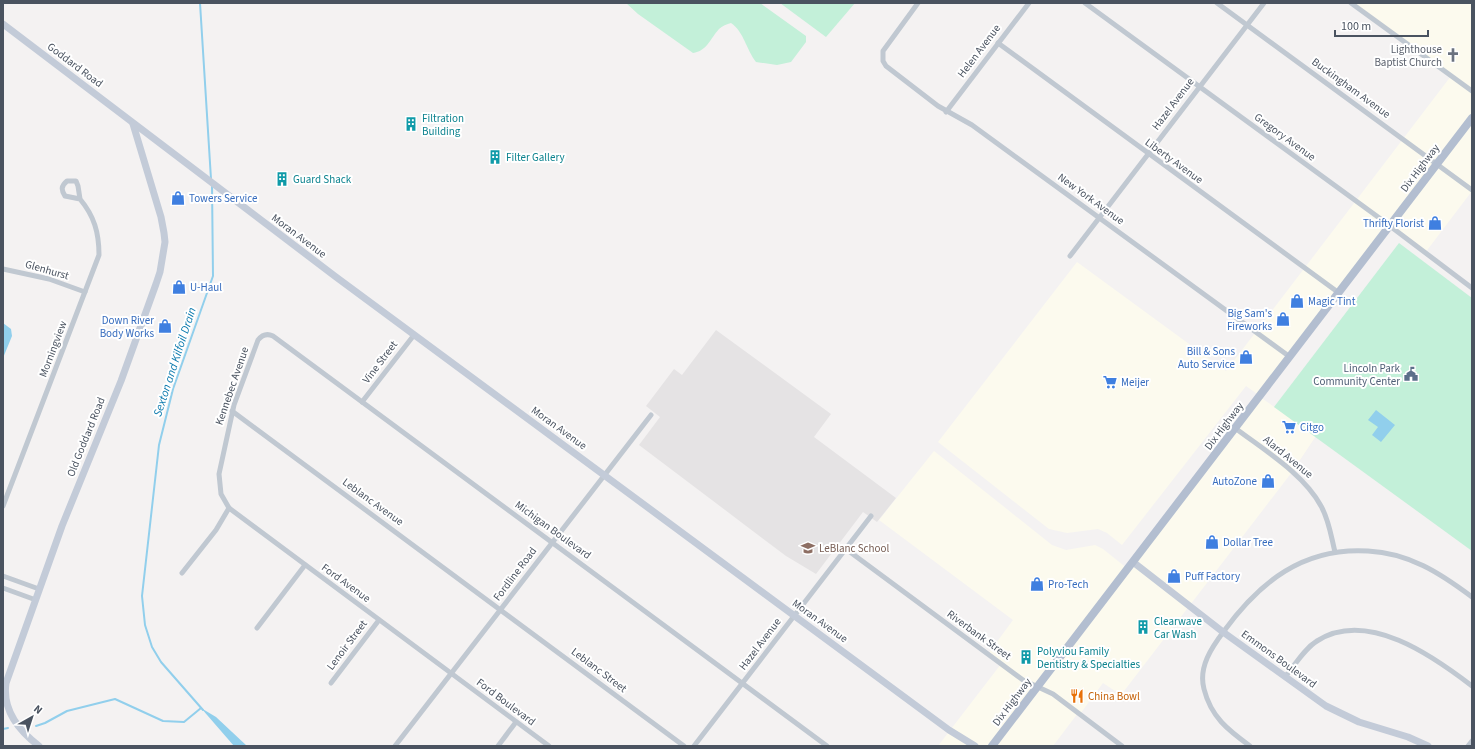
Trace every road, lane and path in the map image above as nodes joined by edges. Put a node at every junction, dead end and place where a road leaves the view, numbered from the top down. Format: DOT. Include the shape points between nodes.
graph roads {
  1 [pos="918,3"];
  2 [pos="1029,3"];
  3 [pos="1085,3"];
  4 [pos="1218,3"];
  5 [pos="1264,3"];
  6 [pos="1351,3"];
  7 [pos="3,24"];
  8 [pos="1247,25"];
  9 [pos="998,43"];
  10 [pos="1199,87"];
  11 [pos="1472,91"];
  12 [pos="946,112"];
  13 [pos="1472,118"];
  14 [pos="133,124"];
  15 [pos="1148,154"];
  16 [pos="1438,164"];
  17 [pos="1472,190"];
  18 [pos="80,199"];
  19 [pos="1099,218"];
  20 [pos="1390,226"];
  21 [pos="1070,256"];
  22 [pos="3,269"];
  23 [pos="1472,288"];
  24 [pos="85,292"];
  25 [pos="1339,293"];
  26 [pos="414,334"];
  27 [pos="265,335"];
  28 [pos="1290,357"];
  29 [pos="362,402"];
  30 [pos="232,411"];
  31 [pos="651,415"];
  32 [pos="1235,428"];
  33 [pos="604,475"];
  34 [pos="3,506"];
  35 [pos="229,508"];
  36 [pos="871,516"];
  37 [pos="553,542"];
  38 [pos="846,549"];
  39 [pos="1335,552"];
  40 [pos="1133,562"];
  41 [pos="305,565"];
  42 [pos="182,573"];
  43 [pos="3,576"];
  44 [pos="10,578"];
  45 [pos="5,588"];
  46 [pos="39,589"];
  47 [pos="1472,597"];
  48 [pos="36,600"];
  49 [pos="501,610"];
  50 [pos="794,616"];
  51 [pos="379,620"];
  52 [pos="256,628"];
  53 [pos="1223,632"];
  54 [pos="452,673"];
  55 [pos="1285,677"];
  56 [pos="331,683"];
  57 [pos="742,683"];
  58 [pos="1472,686"];
  59 [pos="1037,687"];
  60 [pos="4,693"];
  61 [pos="516,722"];
  62 [pos="1472,741"];
  63 [pos="39,746"];
  64 [pos="395,746"];
  65 [pos="498,746"];
  66 [pos="549,746"];
  67 [pos="684,746"];
  68 [pos="694,746"];
  69 [pos="827,746"];
  70 [pos="975,746"];
  71 [pos="992,746"];
  72 [pos="1122,746"];
  73 [pos="1250,746"];
  74 [pos="1428,746"];
  75 [pos="1468,746"];
  1 -- 12 [label="street, New York Avenue" via="885,46 882,58 886,66"];
  2 -- 9 [label="street, Helen Avenue"];
  3 -- 10 [label="street, Gregory Avenue"];
  4 -- 8 [label="street, Buckingham Avenue"];
  5 -- 8 [label="street, Hazel Avenue"];
  6 -- 11 [label="street"];
  7 -- 14 [label="main road, Goddard Road"];
  8 -- 10 [label="street, Hazel Avenue"];
  8 -- 16 [label="street, Buckingham Avenue"];
  9 -- 12 [label="street, Helen Avenue"];
  9 -- 15 [label="street, Liberty Avenue"];
  10 -- 15 [label="street, Hazel Avenue"];
  10 -- 20 [label="street, Gregory Avenue"];
  12 -- 19 [label="street, New York Avenue" via="972,125"];
  13 -- 16 [label="main road, Dix Highway"];
  14 -- 26 [label="main road, Moran Avenue"];
  14 -- 46 [label="main road, Old Goddard Road" via="163,228 165,242 160,272 121,381"];
  15 -- 19 [label="street, Hazel Avenue"];
  15 -- 25 [label="street, Liberty Avenue"];
  16 -- 17 [label="street, Buckingham Avenue"];
  16 -- 20 [label="main road, Dix Highway"];
  18 -- 24 [label="street, Morningview" via="94,220 99,245 96,266"];
  19 -- 21 [label="street, Hazel Avenue"];
  19 -- 28 [label="street, New York Avenue"];
  20 -- 23 [label="street, Gregory Avenue"];
  20 -- 25 [label="main road, Dix Highway"];
  22 -- 24 [label="street, Glenhurst" via="49,279"];
  24 -- 34 [label="street, Morningview"];
  25 -- 28 [label="main road, Dix Highway"];
  26 -- 29 [label="street, Vine Street"];
  26 -- 33 [label="main road, Moran Avenue"];
  27 -- 29 [label="street, Michigan Boulevard" via="273,336"];
  27 -- 30 [label="street, Kennebec Avenue" via="258,340"];
  28 -- 32 [label="main road, Dix Highway"];
  29 -- 37 [label="street, Michigan Boulevard"];
  30 -- 35 [label="street, Kennebec Avenue" via="219,479 221,494"];
  30 -- 49 [label="street, Leblanc Avenue"];
  31 -- 33 [label="street, Fordline Road"];
  32 -- 39 [label="street, Alard Avenue" via="1309,487 1325,513"];
  32 -- 40 [label="main road, Dix Highway"];
  33 -- 37 [label="street, Fordline Road"];
  33 -- 50 [label="main road, Moran Avenue"];
  35 -- 41 [label="street, Ford Avenue"];
  35 -- 42 [label="street" via="216,530"];
  36 -- 38 [label="street, Hazel Avenue"];
  37 -- 49 [label="street, Fordline Road"];
  37 -- 57 [label="street, Michigan Boulevard"];
  38 -- 50 [label="street, Hazel Avenue"];
  38 -- 59 [label="street, Riverbank Street" via="1023,680"];
  39 -- 47 [label="street" via="1368,551 1401,556 1437,572"];
  39 -- 53 [label="street" via="1302,562 1273,578 1247,601"];
  40 -- 53 [label="main road, Emmons Boulevard"];
  40 -- 59 [label="main road, Dix Highway"];
  41 -- 51 [label="street, Ford Avenue"];
  41 -- 52 [label="street"];
  43 -- 44 [label="street"];
  44 -- 45 [label="street"];
  44 -- 46 [label="street"];
  45 -- 48 [label="street"];
  46 -- 48 [label="main road, Old Goddard Road"];
  48 -- 60 [label="main road, Old Goddard Road" via="12,663"];
  49 -- 54 [label="street, Fordline Road"];
  49 -- 67 [label="street, Leblanc Street"];
  50 -- 57 [label="street, Hazel Avenue"];
  50 -- 70 [label="main road, Moran Avenue" via="952,733"];
  51 -- 54 [label="street, Ford Avenue"];
  51 -- 56 [label="street, Lenoir Street"];
  53 -- 55 [label="main road, Emmons Boulevard"];
  53 -- 73 [label="street" via="1206,660 1203,688 1210,707 1220,722"];
  54 -- 61 [label="street, Ford Boulevard"];
  54 -- 64 [label="street, Fordline Road"];
  55 -- 58 [label="street" via="1307,649 1318,640 1339,631 1356,630 1408,644"];
  55 -- 74 [label="main road, Emmons Boulevard" via="1340,714"];
  57 -- 68 [label="street, Hazel Avenue"];
  57 -- 69 [label="street, Michigan Boulevard"];
  59 -- 71 [label="main road, Dix Highway"];
  59 -- 72 [label="street, Riverbank Street" via="1053,694"];
  60 -- 63 [label="main road, Old Goddard Road" via="13,720"];
  61 -- 65 [label="street"];
  61 -- 66 [label="street, Ford Boulevard"];
  62 -- 75 [label="street"];
}
